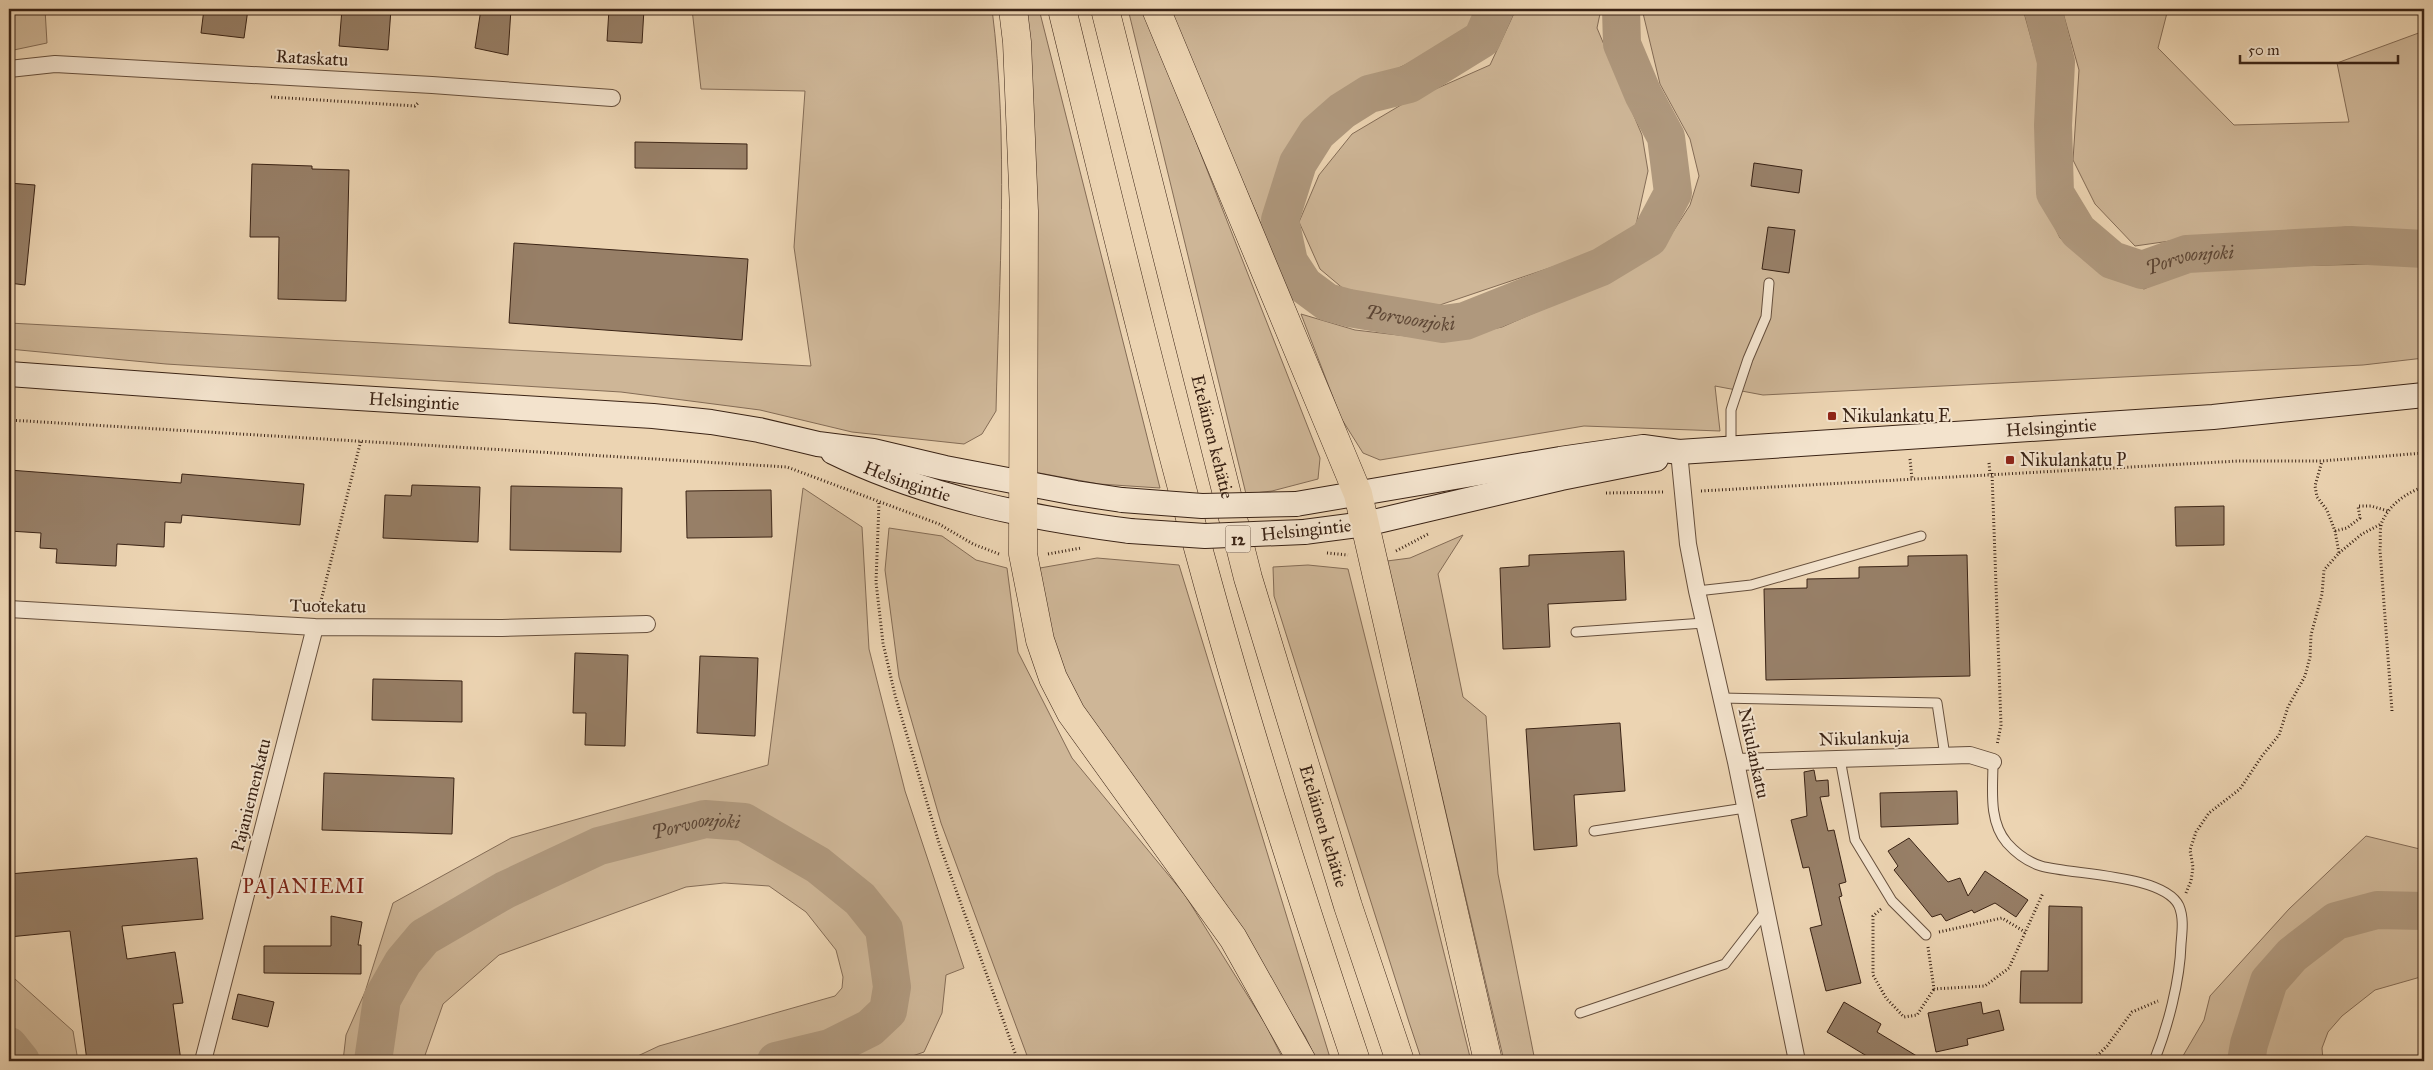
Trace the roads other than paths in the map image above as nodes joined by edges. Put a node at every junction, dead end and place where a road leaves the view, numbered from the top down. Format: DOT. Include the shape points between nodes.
graph roads {
  1 [pos="1013,9"];
  2 [pos="1062,9"];
  3 [pos="1105,9"];
  4 [pos="1156,9"];
  5 [pos="9,69"];
  6 [pos="612,98"];
  7 [pos="1769,283"];
  8 [pos="9,374"];
  9 [pos="2424,395"];
  10 [pos="818,444"];
  11 [pos="1731,449"];
  12 [pos="1679,452"];
  13 [pos="1024,483"];
  14 [pos="1358,494"];
  15 [pos="1024,514"];
  16 [pos="1365,524"];
  17 [pos="1921,536"];
  18 [pos="1697,592"];
  19 [pos="9,609"];
  20 [pos="1704,623"];
  21 [pos="647,624"];
  22 [pos="315,627"];
  23 [pos="1576,632"];
  24 [pos="1721,698"];
  25 [pos="1945,756"];
  26 [pos="1840,759"];
  27 [pos="1736,762"];
  28 [pos="1993,762"];
  29 [pos="1745,808"];
  30 [pos="1594,830"];
  31 [pos="1766,911"];
  32 [pos="1926,935"];
  33 [pos="1580,1013"];
  34 [pos="203,1061"];
  35 [pos="1302,1061"];
  36 [pos="1356,1061"];
  37 [pos="1400,1061"];
  38 [pos="1488,1061"];
  39 [pos="1796,1061"];
  40 [pos="2154,1061"];
  1 -- 13 [label="highway" via="1024,211"];
  2 -- 36 [label="highway, 12" via="1145,348 1208,584 1260,766"];
  3 -- 37 [label="highway, Eteläinen kehätie / 12" via="1248,578 1348,906"];
  4 -- 14 [label="highway"];
  5 -- 6 [label="street, Rataskatu" via="56,64"];
  7 -- 11 [label="lane" via="1766,317 1732,410"];
  8 -- 10 [label="main road, Helsingintie" via="653,416 730,425"];
  9 -- 11 [label="main road, Helsingintie" via="2213,418"];
  10 -- 13 [label="main road, Helsingintie" via="873,451"];
  10 -- 15 [label="main road, Helsingintie" via="866,468 991,507"];
  11 -- 12 [label="main road, Helsingintie"];
  12 -- 14 [label="main road, Helsingintie" via="1644,447"];
  12 -- 16 [label="main road, Helsingintie" via="1645,463 1561,478"];
  12 -- 18 [label="street, Nikulankatu" via="1688,544"];
  13 -- 14 [label="main road, Helsingintie, bridge" via="1122,500 1202,506 1296,504"];
  13 -- 15 [label="highway"];
  14 -- 16 [label="highway"];
  15 -- 16 [label="main road, Helsingintie, bridge" via="1072,524 1205,536 1304,532"];
  15 -- 35 [label="highway" via="1023,554 1040,640 1052,678 1071,713 1233,938"];
  16 -- 38 [label="highway"];
  17 -- 18 [label="lane" via="1751,585"];
  18 -- 20 [label="street, Nikulankatu"];
  19 -- 22 [label="street, Tuotekatu"];
  20 -- 23 [label="lane"];
  20 -- 24 [label="street, Nikulankatu"];
  21 -- 22 [label="street, Tuotekatu" via="502,628"];
  22 -- 34 [label="street, Pajaniemenkatu"];
  24 -- 25 [label="lane" via="1937,703"];
  24 -- 27 [label="street, Nikulankatu"];
  25 -- 26 [label="street, Nikulankuja"];
  25 -- 28 [label="street, Nikulankuja" via="1970,755"];
  26 -- 27 [label="street, Nikulankuja"];
  26 -- 32 [label="lane" via="1855,840 1892,901"];
  27 -- 29 [label="street, Nikulankatu"];
  28 -- 40 [label="lane" via="1996,823 2006,842 2023,858 2040,866 2128,879 2171,896 2178,906 2182,921 2181,960 2162,1043"];
  29 -- 30 [label="lane"];
  29 -- 31 [label="street, Nikulankatu"];
  31 -- 33 [label="lane" via="1724,964"];
  31 -- 39 [label="street, Nikulankatu"];
}
